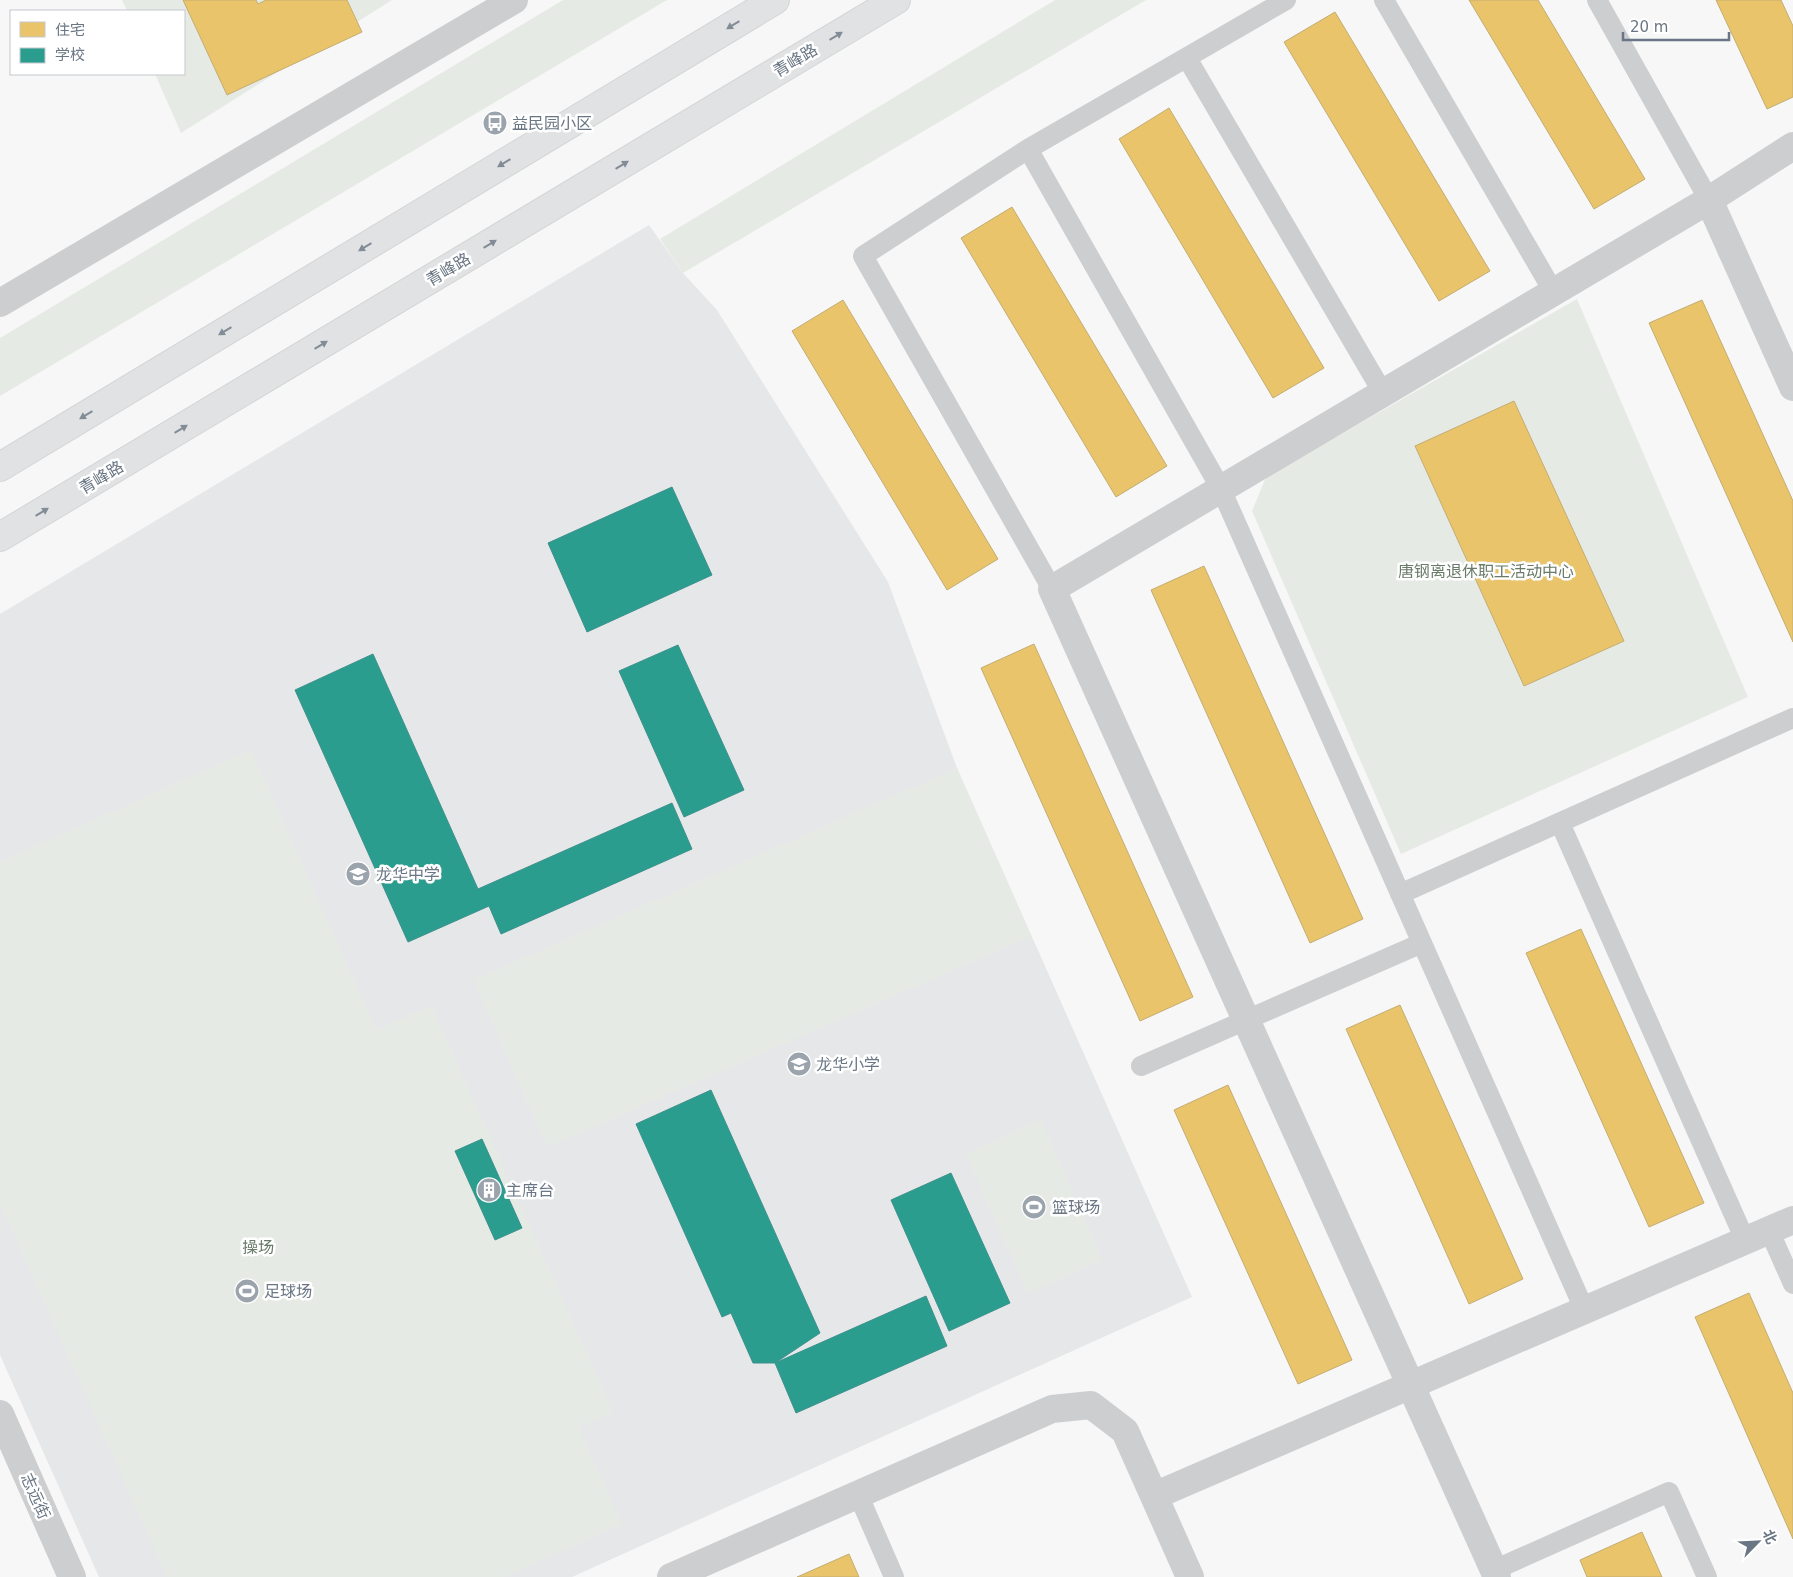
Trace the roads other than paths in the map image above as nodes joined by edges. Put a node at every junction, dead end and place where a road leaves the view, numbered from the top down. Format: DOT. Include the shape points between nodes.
graph roads {
  1 [pos="514,0"];
  2 [pos="774,0"];
  3 [pos="896,0"];
  4 [pos="1286,0"];
  5 [pos="1384,0"];
  6 [pos="1597,0"];
  7 [pos="1187,58"];
  8 [pos="1793,146"];
  9 [pos="1028,149"];
  10 [pos="1709,200"];
  11 [pos="1553,291"];
  12 [pos="0,303"];
  13 [pos="1793,386"];
  14 [pos="1383,393"];
  15 [pos="0,467"];
  16 [pos="1221,489"];
  17 [pos="0,537"];
  18 [pos="1052,589"];
  19 [pos="1793,718"];
  20 [pos="1560,823"];
  21 [pos="1400,894"];
  22 [pos="1422,943"];
  23 [pos="1246,1020"];
  24 [pos="1140,1066"];
  25 [pos="1769,1230"];
  26 [pos="1793,1284"];
  27 [pos="1584,1309"];
  28 [pos="1411,1385"];
  29 [pos="0,1414"];
  30 [pos="858,1494"];
  31 [pos="1154,1496"];
  32 [pos="699,1571"];
  33 [pos="1496,1574"];
  34 [pos="65,1575"];
  35 [pos="671,1577"];
  36 [pos="894,1577"];
  37 [pos="1190,1577"];
  38 [pos="1707,1577"];
  1 -- 12 [label="street"];
  2 -- 15 [label="main road, one-way"];
  17 -- 3 [label="main road, 青峰路, one-way"];
  4 -- 7 [label="lane"];
  5 -- 11 [label="lane"];
  6 -- 10 [label="lane"];
  7 -- 9 [label="lane"];
  7 -- 14 [label="lane"];
  8 -- 10 [label="street"];
  9 -- 16 [label="lane"];
  9 -- 18 [label="lane" via="863,256"];
  10 -- 11 [label="street"];
  10 -- 13 [label="street"];
  11 -- 14 [label="street"];
  14 -- 16 [label="street"];
  16 -- 18 [label="street"];
  16 -- 21 [label="lane"];
  18 -- 23 [label="street"];
  19 -- 20 [label="lane"];
  20 -- 21 [label="lane"];
  20 -- 25 [label="lane"];
  21 -- 22 [label="lane"];
  22 -- 23 [label="lane"];
  22 -- 27 [label="lane"];
  23 -- 24 [label="lane"];
  23 -- 28 [label="street"];
  25 -- 26 [label="lane"];
  25 -- 27 [label="street"];
  27 -- 28 [label="street"];
  28 -- 31 [label="street"];
  28 -- 33 [label="street"];
  29 -- 34 [label="street, 志远街"];
  30 -- 31 [label="street" via="1052,1408 1091,1405 1125,1431"];
  30 -- 32 [label="street"];
  30 -- 36 [label="lane"];
  31 -- 37 [label="street"];
  32 -- 35 [label="street"];
  33 -- 38 [label="lane" via="1669,1492"];
}
